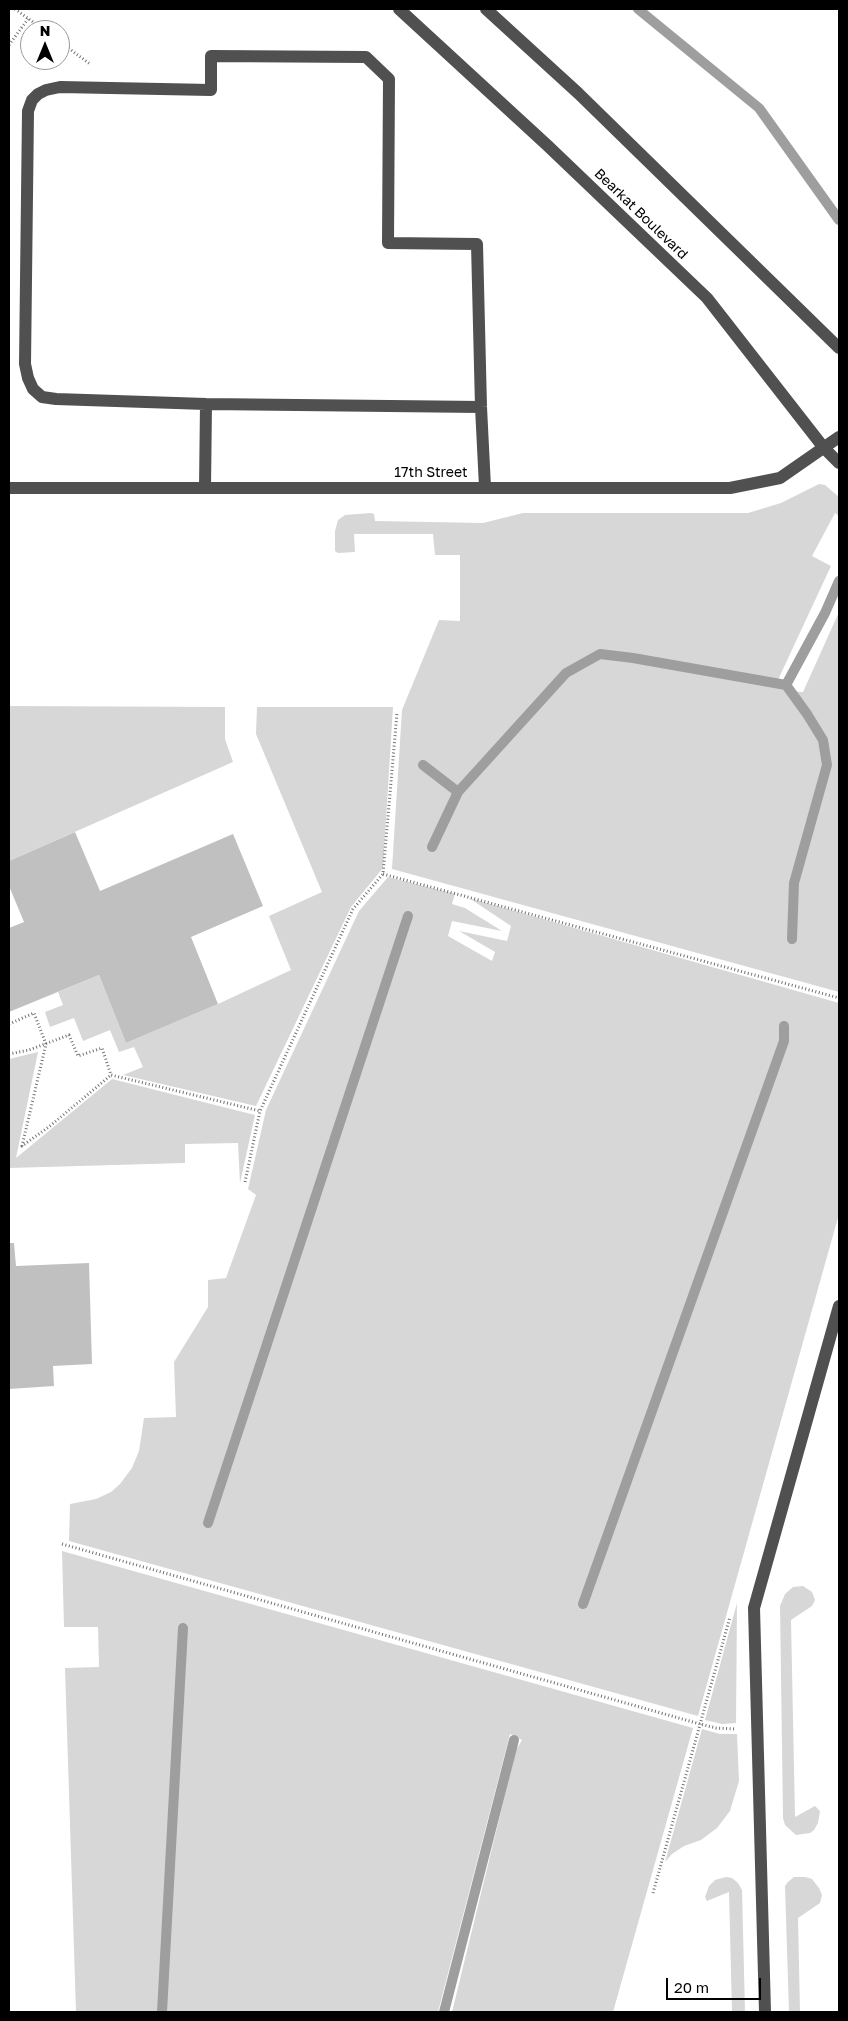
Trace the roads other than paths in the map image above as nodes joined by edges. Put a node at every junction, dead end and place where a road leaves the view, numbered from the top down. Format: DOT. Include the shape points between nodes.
graph roads {
  1 [pos="399,9"];
  2 [pos="486,9"];
  3 [pos="839,348"];
  4 [pos="206,404"];
  5 [pos="481,407"];
  6 [pos="839,437"];
  7 [pos="824,448"];
  8 [pos="839,463"];
  9 [pos="9,488"];
  10 [pos="205,488"];
  11 [pos="485,488"];
  12 [pos="839,1306"];
  13 [pos="765,2012"];
  1 -- 7 [label="street, Bearkat Boulevard" via="708,298"];
  2 -- 3 [label="street" via="578,93"];
  4 -- 5 [label="street"];
  4 -- 5 [label="street" via="56,400 42,397 33,389 25,364 28,111 38,94 60,87 211,90 212,56 366,57 389,79 388,243 477,244"];
  4 -- 10 [label="street"];
  5 -- 11 [label="street"];
  6 -- 7 [label="street, 17th Street"];
  7 -- 8 [label="street, Bearkat Boulevard"];
  7 -- 11 [label="street, 17th Street" via="780,478 730,488"];
  9 -- 10 [label="street, 17th Street"];
  10 -- 11 [label="street, 17th Street"];
  12 -- 13 [label="street" via="754,1608"];
}
